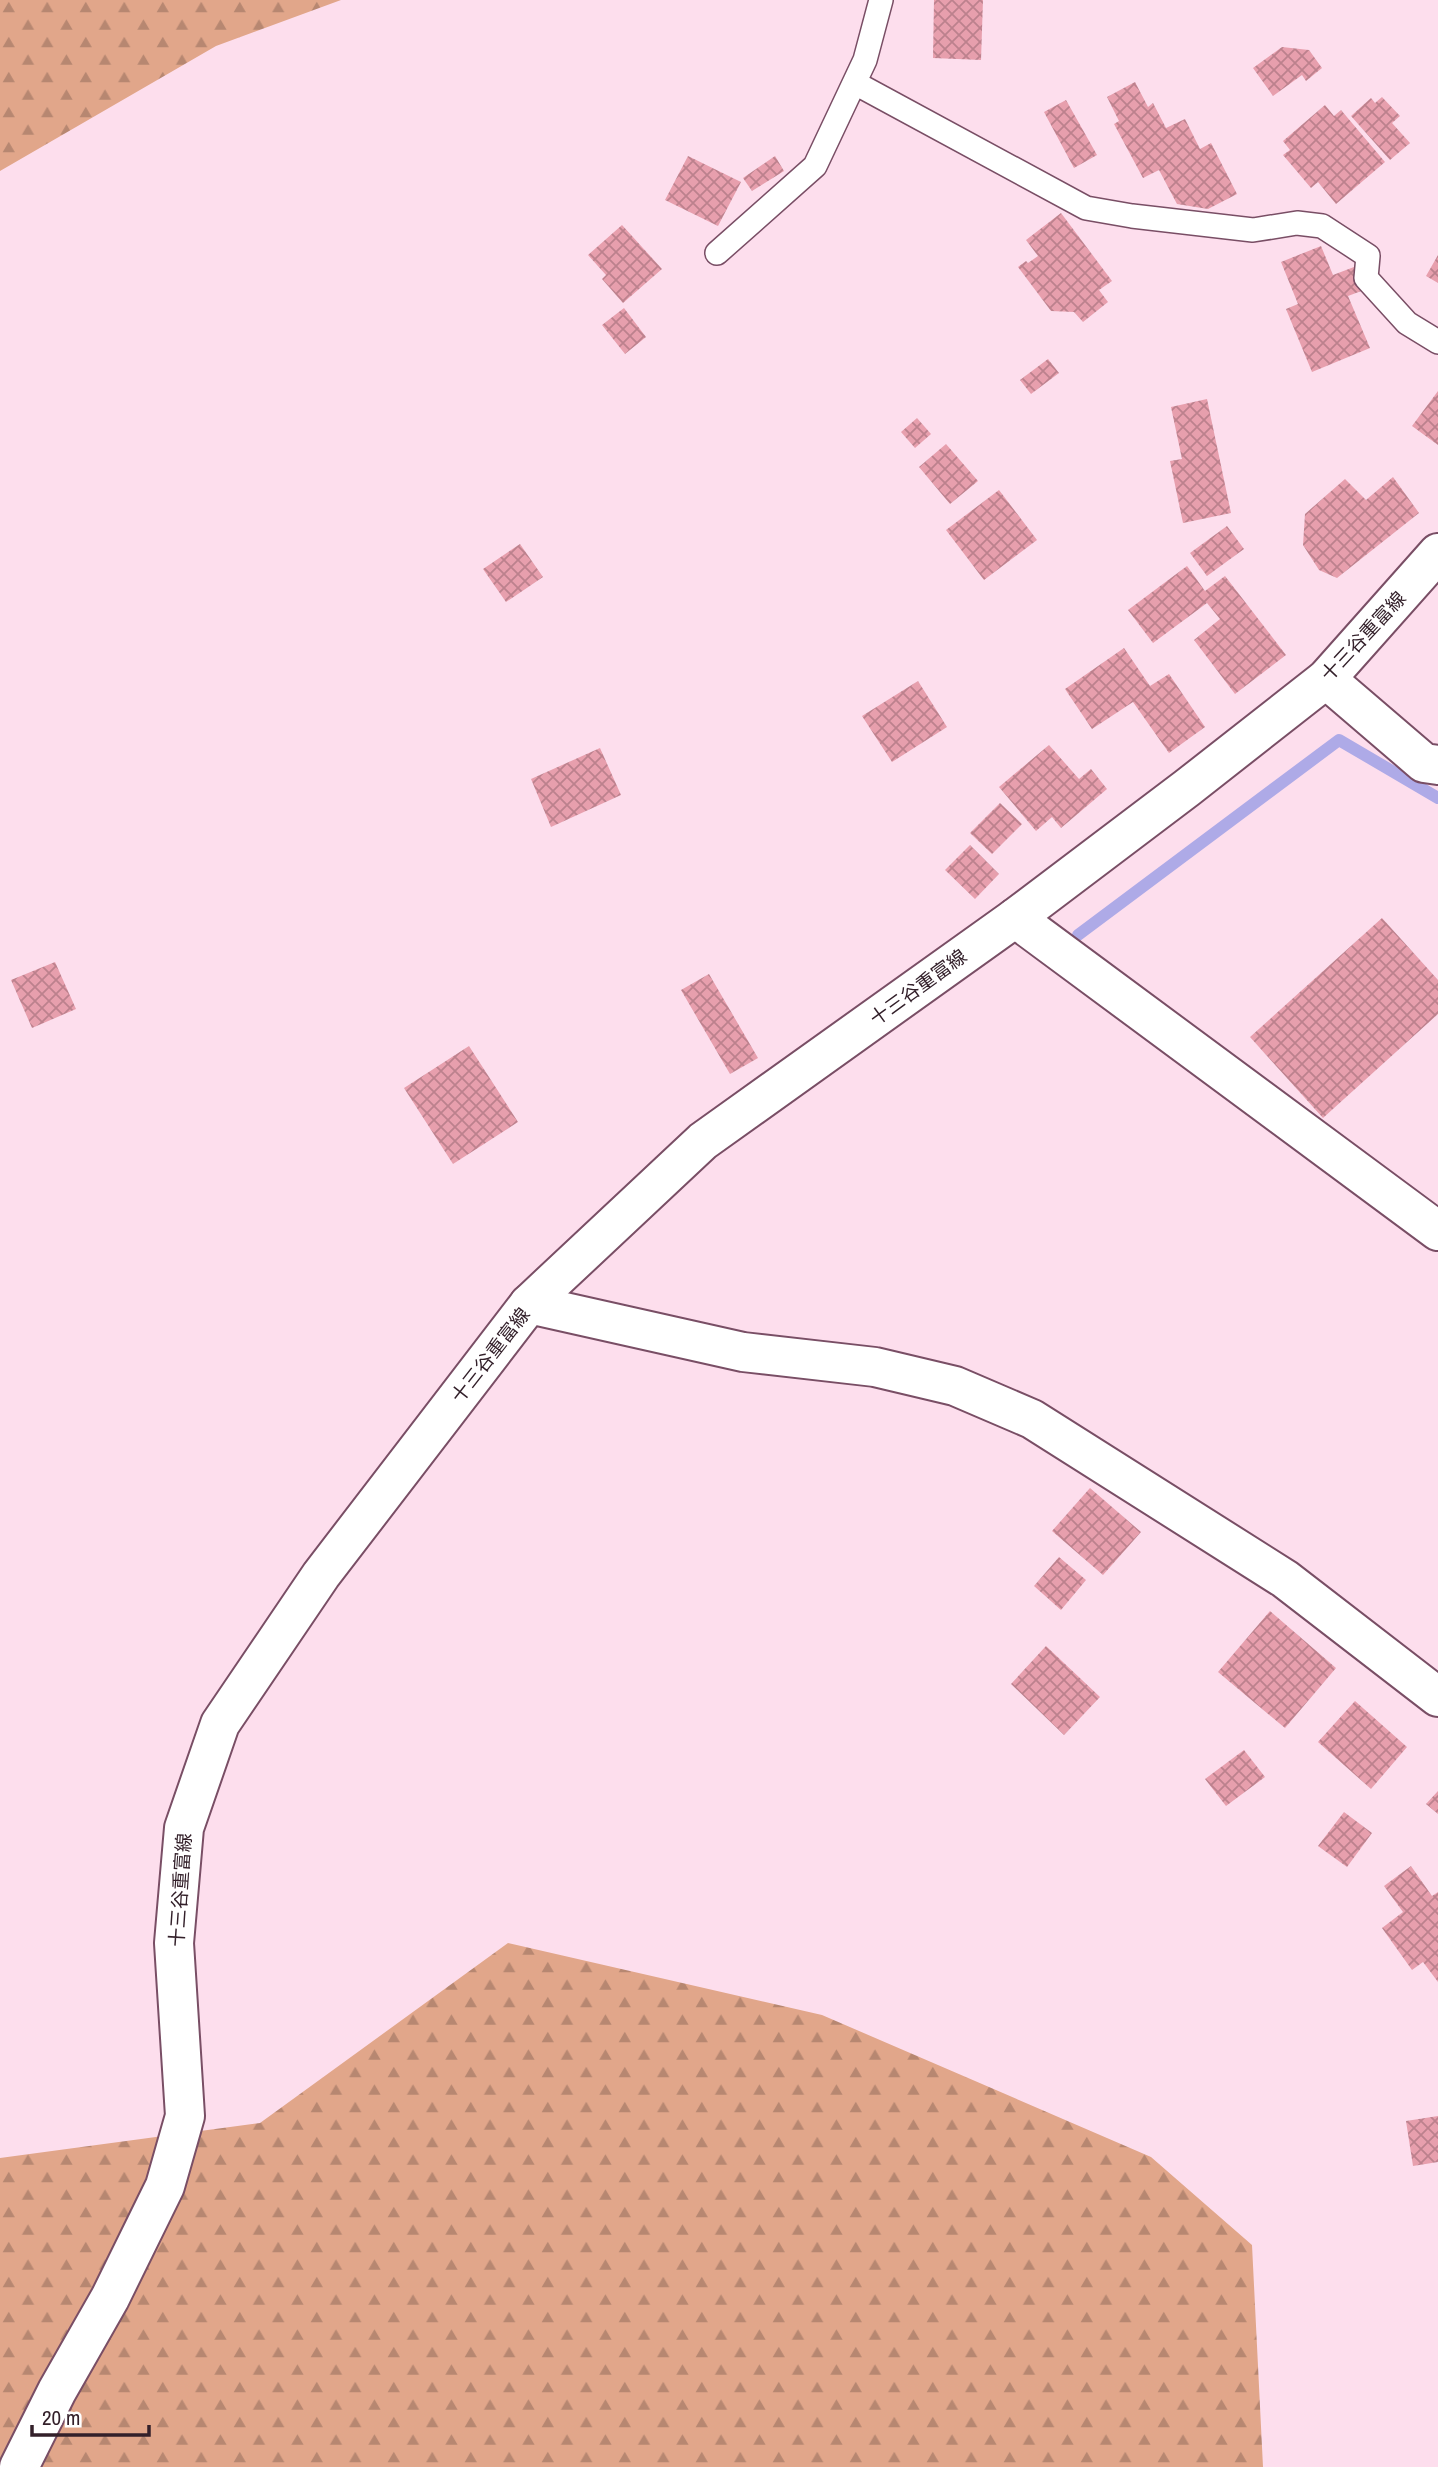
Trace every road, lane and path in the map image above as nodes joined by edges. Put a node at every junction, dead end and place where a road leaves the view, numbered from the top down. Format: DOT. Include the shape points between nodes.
graph roads {
  1 [pos="880,0"];
  2 [pos="855,83"];
  3 [pos="717,253"];
  4 [pos="1438,342"];
  5 [pos="1438,554"];
  6 [pos="1326,679"];
  7 [pos="1438,765"];
  8 [pos="1015,918"];
  9 [pos="1438,1231"];
  10 [pos="529,1304"];
  11 [pos="1438,1697"];
  12 [pos="19,2467"];
  1 -- 2 [label="lane"];
  2 -- 3 [label="lane" via="816,166"];
  2 -- 4 [label="lane" via="1086,208 1253,230 1297,223 1322,226 1368,256 1366,278 1407,323"];
  5 -- 6 [label="main road, 十三谷重富線"];
  6 -- 7 [label="main road" via="1424,763"];
  6 -- 8 [label="main road, 十三谷重富線"];
  8 -- 9 [label="main road"];
  8 -- 10 [label="main road, 十三谷重富線" via="704,1141"];
  10 -- 11 [label="main road" via="743,1352 875,1367 955,1386 1032,1419 1286,1578"];
  10 -- 12 [label="main road, 十三谷重富線" via="321,1575 220,1724 184,1828 174,1943 185,2116 165,2186"];
}
